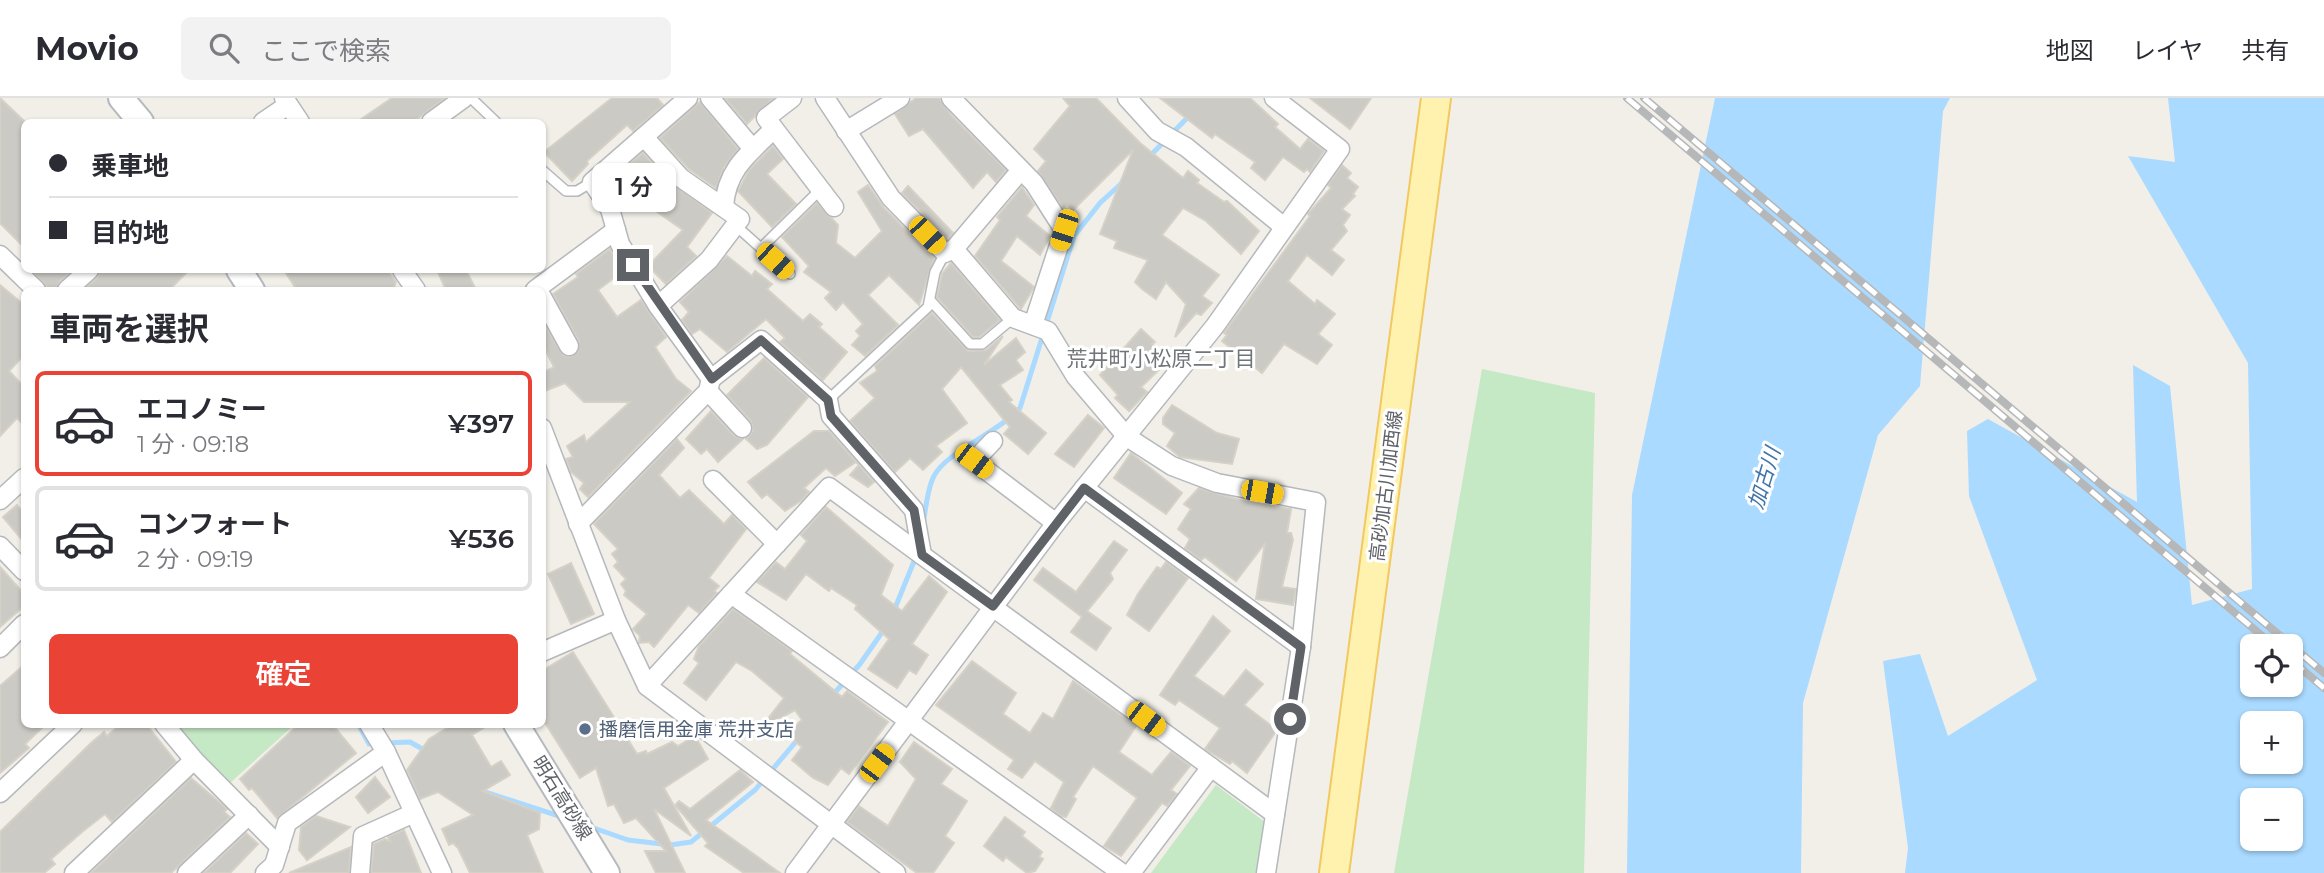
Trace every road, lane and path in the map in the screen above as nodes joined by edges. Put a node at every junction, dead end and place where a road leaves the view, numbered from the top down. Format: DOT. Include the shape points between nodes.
graph roads {
  1 [pos="121,98"];
  2 [pos="710,98"];
  3 [pos="792,98"];
  4 [pos="825,98"];
  5 [pos="900,98"];
  6 [pos="951,98"];
  7 [pos="1127,98"];
  8 [pos="1274,98"];
  9 [pos="1436,98"];
  10 [pos="463,99"];
  11 [pos="286,102"];
  12 [pos="677,102"];
  13 [pos="138,119"];
  14 [pos="266,119"];
  15 [pos="298,119"];
  16 [pos="435,119"];
  17 [pos="492,119"];
  18 [pos="774,129"];
  19 [pos="846,131"];
  20 [pos="644,137"];
  21 [pos="753,149"];
  22 [pos="1021,170"];
  23 [pos="546,174"];
  24 [pos="592,182"];
  25 [pos="821,190"];
  26 [pos="724,207"];
  27 [pos="834,207"];
  28 [pos="735,225"];
  29 [pos="1284,227"];
  30 [pos="616,230"];
  31 [pos="761,248"];
  32 [pos="950,251"];
  33 [pos="0,255"];
  34 [pos="86,273"];
  35 [pos="790,274"];
  36 [pos="33,287"];
  37 [pos="70,287"];
  38 [pos="545,287"];
  39 [pos="930,300"];
  40 [pos="546,305"];
  41 [pos="658,306"];
  42 [pos="1013,318"];
  43 [pos="1033,325"];
  44 [pos="569,346"];
  45 [pos="710,385"];
  46 [pos="828,400"];
  47 [pos="742,428"];
  48 [pos="1127,437"];
  49 [pos="546,439"];
  50 [pos="993,441"];
  51 [pos="713,480"];
  52 [pos="21,481"];
  53 [pos="1084,488"];
  54 [pos="0,500"];
  55 [pos="1056,523"];
  56 [pos="578,524"];
  57 [pos="777,544"];
  58 [pos="0,547"];
  59 [pos="922,555"];
  60 [pos="21,567"];
  61 [pos="731,594"];
  62 [pos="993,606"];
  63 [pos="616,620"];
  64 [pos="21,627"];
  65 [pos="1301,647"];
  66 [pos="0,648"];
  67 [pos="546,650"];
  68 [pos="647,686"];
  69 [pos="909,722"];
  70 [pos="69,728"];
  71 [pos="166,728"];
  72 [pos="371,728"];
  73 [pos="518,728"];
  74 [pos="386,752"];
  75 [pos="194,760"];
  76 [pos="1211,767"];
  77 [pos="0,793"];
  78 [pos="414,813"];
  79 [pos="1275,814"];
  80 [pos="249,815"];
  81 [pos="830,825"];
  82 [pos="280,847"];
  83 [pos="272,870"];
  84 [pos="74,873"];
  85 [pos="187,873"];
  86 [pos="360,873"];
  87 [pos="442,873"];
  88 [pos="607,873"];
  89 [pos="795,873"];
  90 [pos="896,873"];
  91 [pos="1122,873"];
  92 [pos="1130,873"];
  93 [pos="1266,873"];
  94 [pos="1334,873"];
  1 -- 13 [label="main road"];
  2 -- 21 [label="street"];
  3 -- 18 [label="street" via="766,118"];
  4 -- 19 [label="street"];
  5 -- 19 [label="street"];
  6 -- 22 [label="street"];
  7 -- 29 [label="street" via="1157,131 1186,147"];
  8 -- 29 [label="street" via="1339,149"];
  9 -- 94 [label="main road, 高砂加古川加西線"];
  10 -- 16 [label="street"];
  10 -- 17 [label="lane"];
  11 -- 14 [label="street"];
  11 -- 15 [label="street"];
  12 -- 20 [label="street"];
  18 -- 21 [label="street"];
  18 -- 25 [label="street"];
  19 -- 32 [label="street" via="891,198"];
  20 -- 24 [label="street"];
  20 -- 26 [label="street" via="681,178"];
  21 -- 26 [label="street" via="732,172"];
  22 -- 32 [label="street"];
  22 -- 43 [label="street" via="1064,230"];
  23 -- 24 [label="lane" via="566,191 577,191"];
  24 -- 30 [label="street" via="610,209"];
  25 -- 27 [label="street"];
  25 -- 31 [label="lane"];
  26 -- 28 [label="street" via="740,219"];
  28 -- 31 [label="lane"];
  28 -- 41 [label="street" via="709,260"];
  29 -- 48 [label="street" via="1215,326"];
  30 -- 38 [label="street"];
  30 -- 41 [label="street"];
  31 -- 35 [label="lane"];
  32 -- 39 [label="lane" via="935,272"];
  32 -- 42 [label="street"];
  33 -- 36 [label="street"];
  34 -- 37 [label="street"];
  39 -- 42 [label="lane" via="970,344 982,344"];
  39 -- 46 [label="lane" via="917,318"];
  40 -- 44 [label="street"];
  41 -- 45 [label="street"];
  42 -- 43 [label="street"];
  43 -- 48 [label="street" via="1048,331 1076,377"];
  45 -- 46 [label="street" via="761,340"];
  45 -- 47 [label="street"];
  45 -- 56 [label="street"];
  46 -- 59 [label="street" via="831,416 914,510"];
  48 -- 53 [label="street"];
  48 -- 65 [label="street" via="1172,466 1217,483 1316,502"];
  49 -- 56 [label="street"];
  50 -- 55 [label="street" via="974,461"];
  51 -- 57 [label="street"];
  52 -- 54 [label="street"];
  53 -- 55 [label="street"];
  53 -- 65 [label="street"];
  55 -- 62 [label="street"];
  56 -- 63 [label="street"];
  57 -- 59 [label="street" via="829,487"];
  57 -- 61 [label="street"];
  58 -- 60 [label="street"];
  59 -- 62 [label="street"];
  61 -- 68 [label="street"];
  61 -- 69 [label="street"];
  62 -- 69 [label="street"];
  62 -- 76 [label="street"];
  63 -- 67 [label="street"];
  63 -- 68 [label="street"];
  64 -- 66 [label="street"];
  65 -- 79 [label="street"];
  68 -- 81 [label="street"];
  69 -- 81 [label="street"];
  69 -- 91 [label="street"];
  70 -- 77 [label="street"];
  71 -- 75 [label="street"];
  72 -- 74 [label="street"];
  73 -- 88 [label="main road, 明石高砂線"];
  74 -- 78 [label="street"];
  74 -- 82 [label="street" via="287,824"];
  75 -- 80 [label="street"];
  75 -- 84 [label="street"];
  76 -- 79 [label="street"];
  76 -- 92 [label="street"];
  78 -- 86 [label="street" via="363,836"];
  78 -- 87 [label="street"];
  79 -- 93 [label="street"];
  80 -- 82 [label="street"];
  80 -- 85 [label="street"];
  81 -- 89 [label="street"];
  81 -- 90 [label="street"];
  82 -- 83 [label="street"];
}
